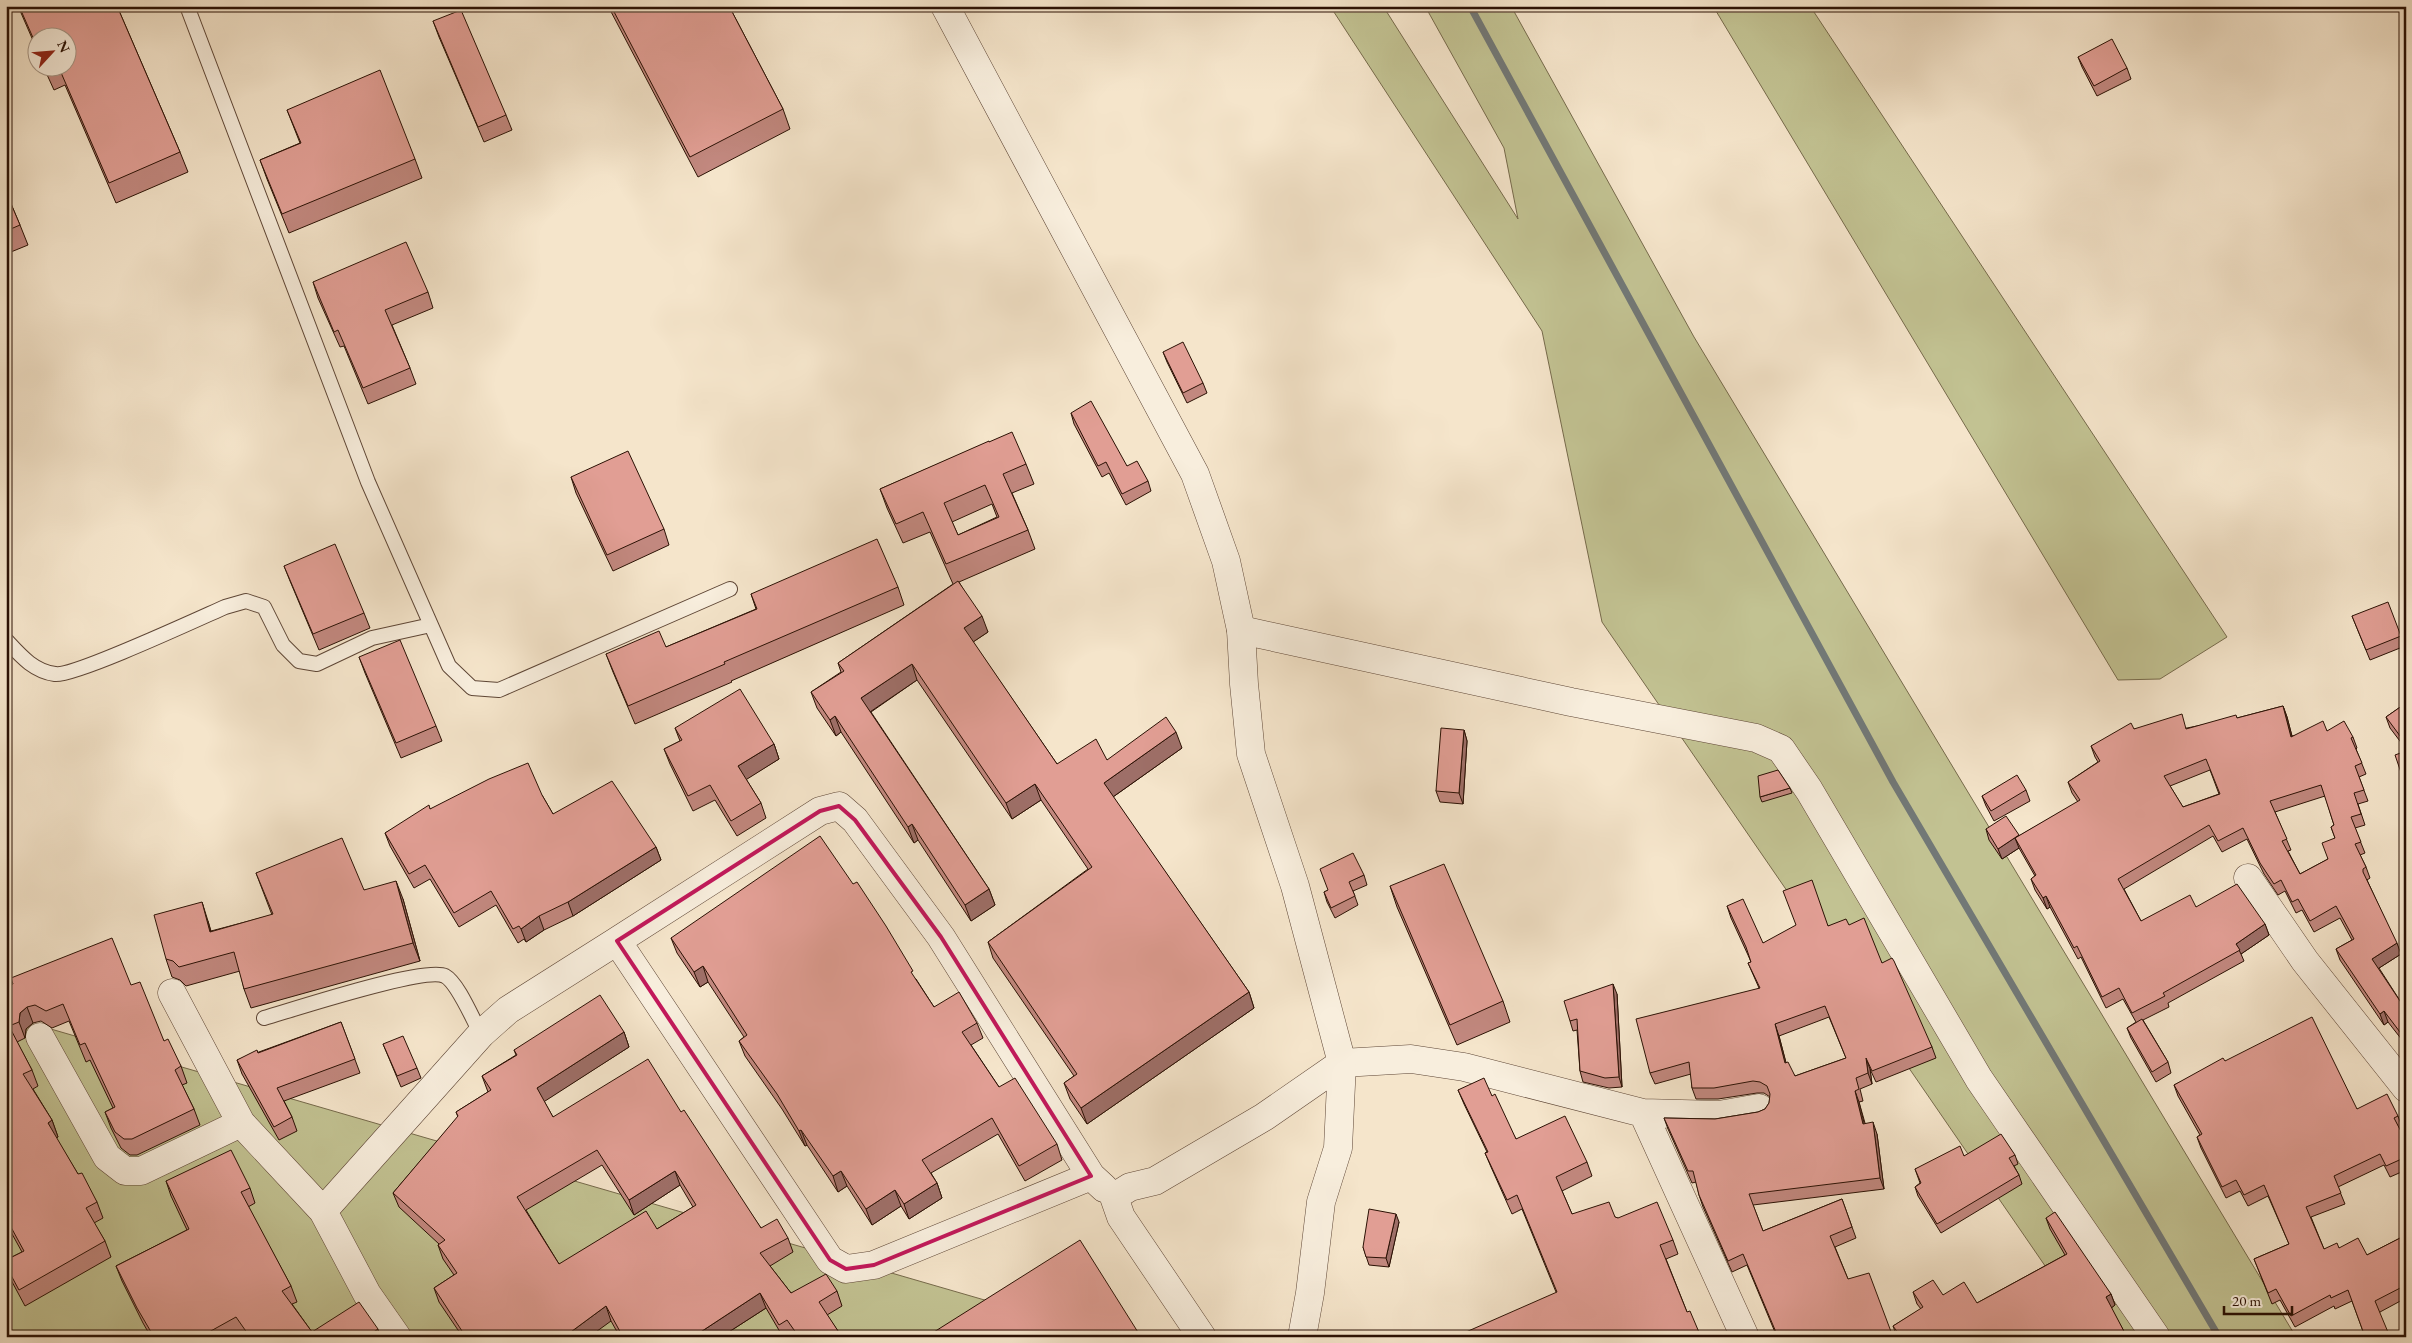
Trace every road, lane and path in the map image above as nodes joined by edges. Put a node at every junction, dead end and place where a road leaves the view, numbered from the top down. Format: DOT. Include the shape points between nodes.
graph roads {
  1 [pos="187,6"];
  2 [pos="945,6"];
  3 [pos="730,589"];
  4 [pos="431,625"];
  5 [pos="1241,630"];
  6 [pos="6,640"];
  7 [pos="2248,878"];
  8 [pos="617,941"];
  9 [pos="172,994"];
  10 [pos="264,1018"];
  11 [pos="481,1034"];
  12 [pos="40,1037"];
  13 [pos="1342,1063"];
  14 [pos="2406,1088"];
  15 [pos="1759,1108"];
  16 [pos="1643,1113"];
  17 [pos="240,1124"];
  18 [pos="1091,1176"];
  19 [pos="1114,1197"];
  20 [pos="324,1211"];
  21 [pos="397,1337"];
  22 [pos="1202,1337"];
  23 [pos="1302,1337"];
  24 [pos="1745,1337"];
  25 [pos="2156,1337"];
  1 -- 4 [label="lane" via="368,482"];
  2 -- 5 [label="street" via="1195,474 1226,562"];
  3 -- 4 [label="lane" via="500,690 472,688 450,666"];
  4 -- 6 [label="lane" via="372,638 317,664 299,661 283,645 264,607 246,602 226,607 82,668 57,675 33,667"];
  5 -- 13 [label="street" via="1251,754 1295,886"];
  5 -- 25 [label="street" via="1561,700 1725,730 1781,749 1809,790 1979,1079"];
  7 -- 14 [label="street" via="2305,962"];
  8 -- 11 [label="street" via="508,1010"];
  8 -- 18 [label="street" via="830,1260 846,1269 874,1265"];
  8 -- 18 [label="street" via="820,811 839,806 855,820 941,937"];
  9 -- 17 [label="street"];
  10 -- 11 [label="lane" via="428,974 445,976 455,987"];
  11 -- 20 [label="street"];
  12 -- 17 [label="street" via="107,1157 125,1171 141,1171"];
  13 -- 16 [label="street" via="1412,1060 1464,1067"];
  13 -- 19 [label="street" via="1264,1117 1155,1181 1130,1187"];
  13 -- 23 [label="street" via="1338,1148 1321,1202"];
  15 -- 16 [label="street" via="1719,1115"];
  16 -- 24 [label="street"];
  17 -- 20 [label="street"];
  18 -- 19 [label="street"];
  19 -- 22 [label="street" via="1121,1217"];
  20 -- 21 [label="street" via="367,1294"];
}
